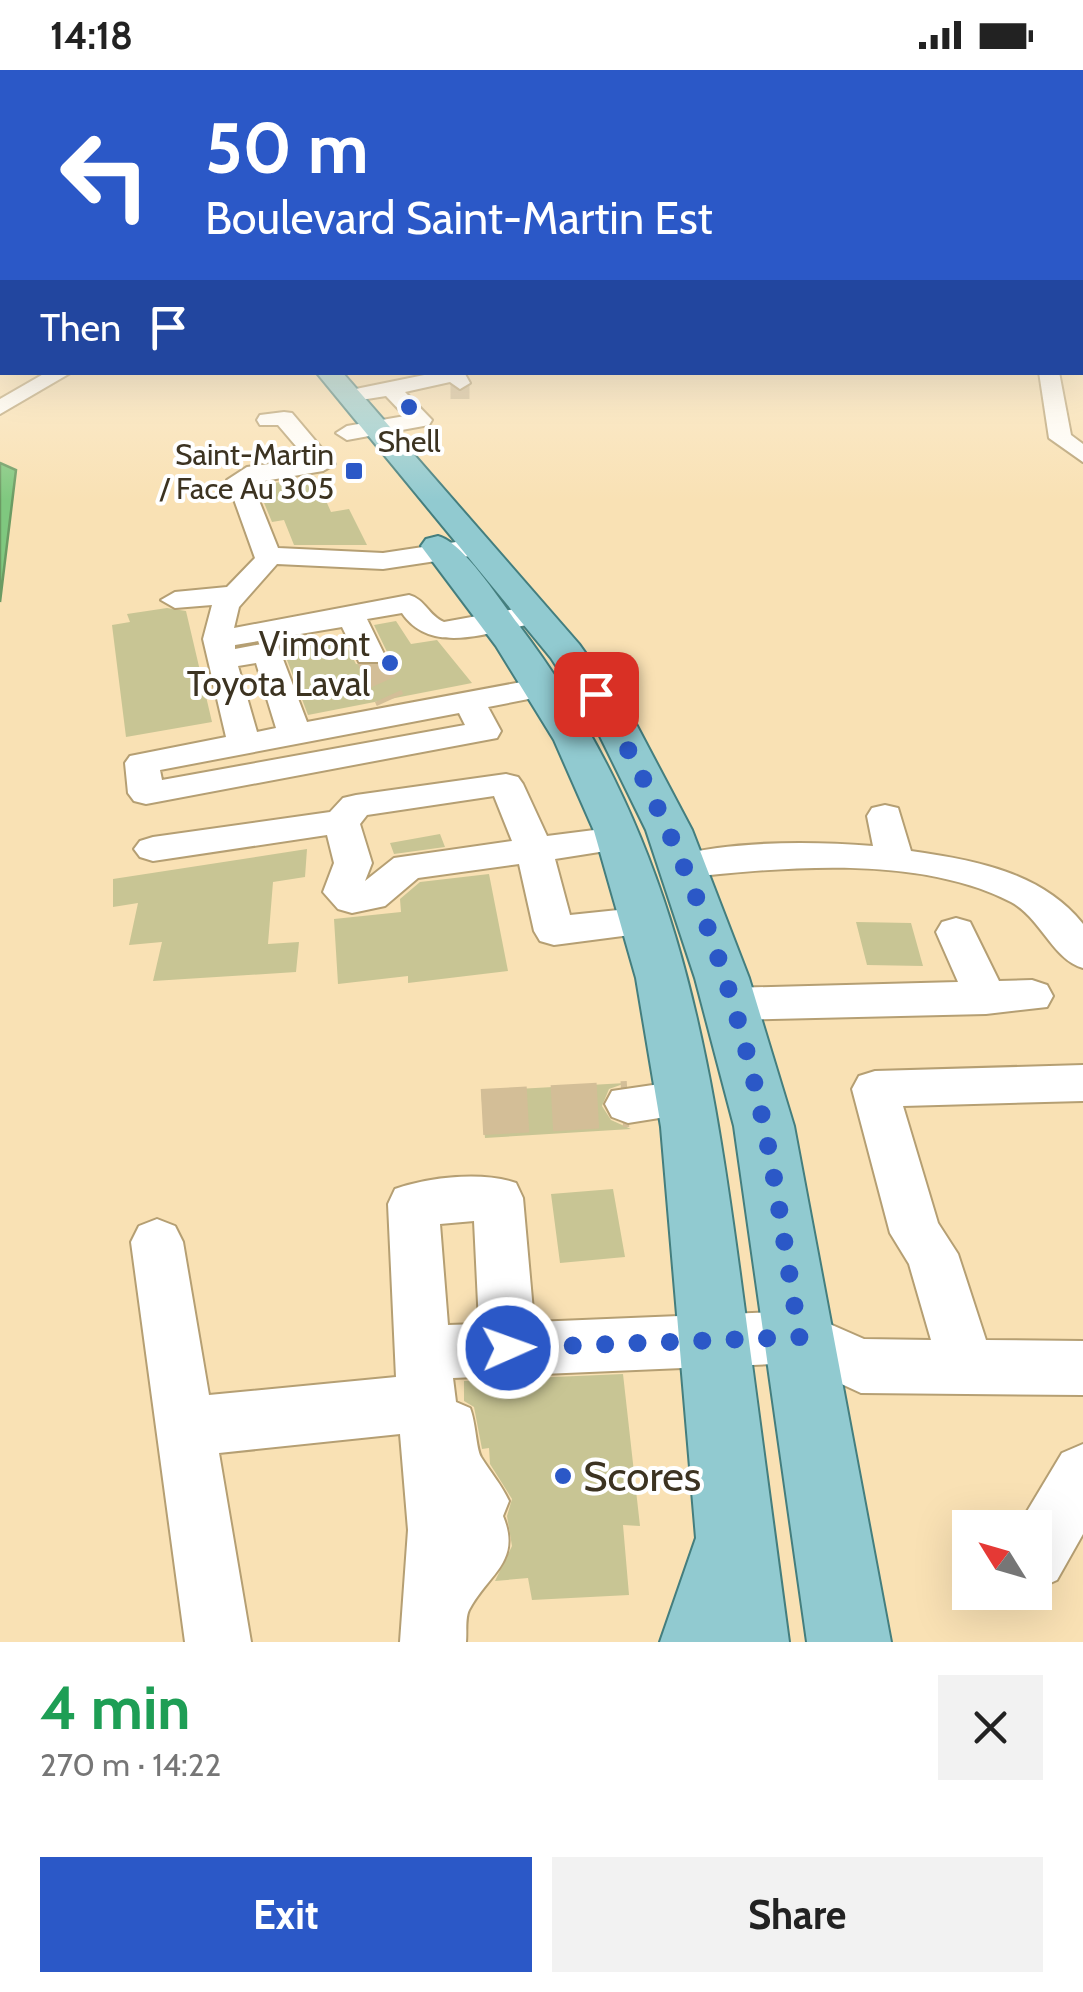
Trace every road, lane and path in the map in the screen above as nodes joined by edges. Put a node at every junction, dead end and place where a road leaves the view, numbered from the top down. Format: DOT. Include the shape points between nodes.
graph roads {
  1 [pos="57,375"];
  2 [pos="1050,375"];
  3 [pos="393,381"];
  4 [pos="340,399"];
  5 [pos="0,408"];
  6 [pos="268,420"];
  7 [pos="422,420"];
  8 [pos="1083,454"];
  9 [pos="461,550"];
  10 [pos="267,556"];
  11 [pos="386,561"];
  12 [pos="239,594"];
  13 [pos="175,600"];
  14 [pos="408,602"];
  15 [pos="350,613"];
  16 [pos="518,618"];
  17 [pos="221,649"];
  18 [pos="370,656"];
  19 [pos="543,687"];
  20 [pos="468,700"];
  21 [pos="295,734"];
  22 [pos="244,744"];
  23 [pos="886,816"];
  24 [pos="341,822"];
  25 [pos="618,839"];
  26 [pos="154,849"];
  27 [pos="534,850"];
  28 [pos="894,860"];
  29 [pos="683,866"];
  30 [pos="647,921"];
  31 [pos="956,932"];
  32 [pos="1083,954"];
  33 [pos="1032,996"];
  34 [pos="986,998"];
  35 [pos="730,1004"];
  36 [pos="1083,1083"];
  37 [pos="157,1242"];
  38 [pos="800,1337"];
  39 [pos="716,1339"];
  40 [pos="508,1348"];
  41 [pos="967,1368"];
  42 [pos="1083,1368"];
  43 [pos="433,1369"];
  44 [pos="185,1427"];
  45 [pos="1083,1474"];
  46 [pos="1052,1528"];
  47 [pos="735,1534"];
  48 [pos="434,1621"];
  49 [pos="218,1642"];
  50 [pos="702,1642"];
  51 [pos="747,1642"];
  52 [pos="849,1642"];
  1 -- 5 [label="lane"];
  2 -- 8 [label="lane" via="1060,438"];
  3 -- 4 [label="lane"];
  3 -- 7 [label="lane"];
  3 -- 7 [label="lane" via="448,397"];
  4 -- 7 [label="lane"];
  4 -- 9 [label="main road"];
  6 -- 10 [label="lane" via="284,418 323,464 239,480"];
  9 -- 11 [label="lane"];
  9 -- 16 [label="main road"];
  10 -- 11 [label="lane"];
  10 -- 12 [label="lane"];
  11 -- 14 [label="lane"];
  12 -- 13 [label="lane"];
  12 -- 17 [label="lane" via="223,610"];
  14 -- 15 [label="lane"];
  14 -- 16 [label="lane" via="433,629"];
  15 -- 17 [label="lane"];
  15 -- 18 [label="lane"];
  16 -- 19 [label="main road"];
  16 -- 29 [label="main road" via="614,724"];
  17 -- 21 [label="lane" via="267,652"];
  17 -- 22 [label="lane"];
  19 -- 20 [label="lane"];
  19 -- 25 [label="main road" via="577,744"];
  20 -- 21 [label="lane" via="393,707"];
  20 -- 22 [label="lane" via="484,731 146,793 142,762"];
  21 -- 22 [label="lane"];
  23 -- 28 [label="lane"];
  24 -- 26 [label="lane"];
  24 -- 27 [label="lane" via="356,806 506,784"];
  24 -- 27 [label="lane" via="353,863 342,892 352,900 370,897 407,867"];
  25 -- 27 [label="lane"];
  25 -- 30 [label="main road"];
  27 -- 30 [label="lane" via="554,931"];
  28 -- 29 [label="lane" via="810,855"];
  28 -- 32 [label="lane" via="1022,892 1047,909"];
  29 -- 35 [label="main road"];
  30 -- 39 [label="main road" via="672,1020 658,1101"];
  31 -- 34 [label="lane"];
  33 -- 34 [label="lane"];
  34 -- 35 [label="lane"];
  35 -- 38 [label="main road" via="764,1126"];
  36 -- 41 [label="lane" via="875,1089 916,1233 932,1254"];
  37 -- 44 [label="lane"];
  38 -- 39 [label="lane"];
  38 -- 41 [label="lane" via="862,1366"];
  38 -- 52 [label="main road"];
  39 -- 40 [label="lane"];
  39 -- 47 [label="main road"];
  40 -- 43 [label="lane"];
  40 -- 43 [label="lane" via="498,1198 413,1204"];
  41 -- 42 [label="lane"];
  43 -- 44 [label="lane"];
  43 -- 48 [label="lane" via="439,1530"];
  43 -- 48 [label="lane" via="448,1465 478,1517 478,1546"];
  44 -- 49 [label="lane"];
  45 -- 46 [label="lane"];
  47 -- 50 [label="main road"];
  47 -- 51 [label="main road"];
}
